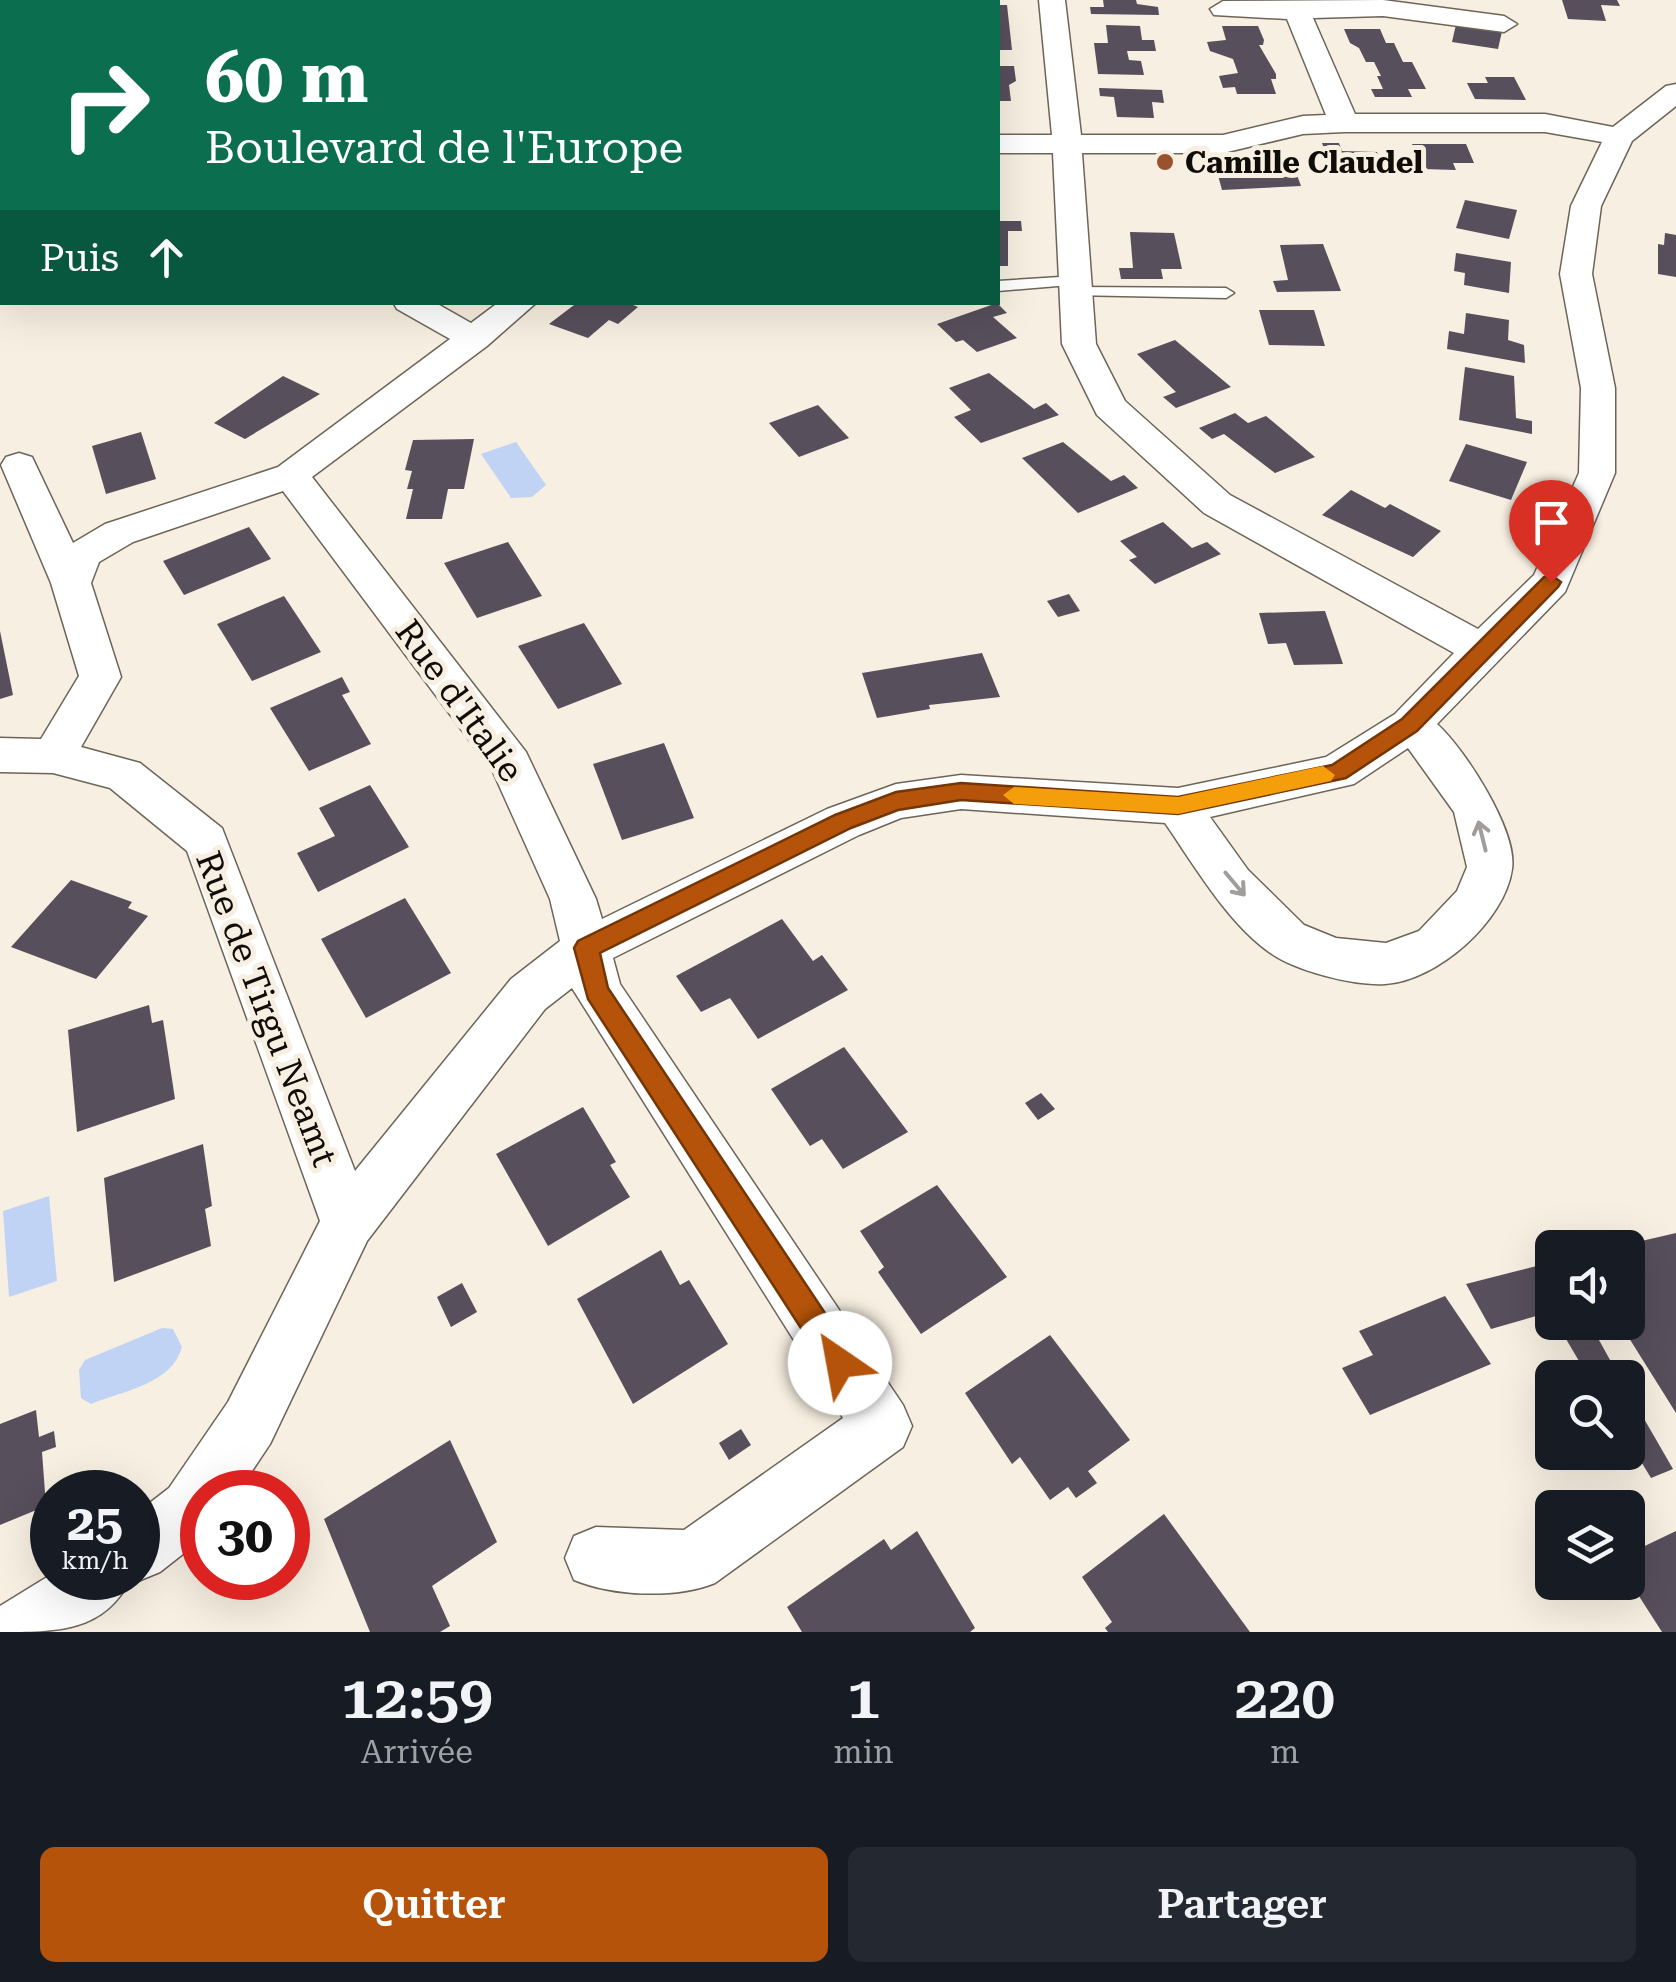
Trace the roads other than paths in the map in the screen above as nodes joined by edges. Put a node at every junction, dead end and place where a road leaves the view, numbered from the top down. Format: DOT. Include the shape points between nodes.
graph roads {
  1 [pos="1052,0"];
  2 [pos="1223,9"];
  3 [pos="1297,11"];
  4 [pos="1504,24"];
  5 [pos="1676,92"];
  6 [pos="1344,123"];
  7 [pos="1619,138"];
  8 [pos="1000,144"];
  9 [pos="1067,144"];
  10 [pos="1000,286"];
  11 [pos="1076,286"];
  12 [pos="1226,292"];
  13 [pos="414,305"];
  14 [pos="516,305"];
  15 [pos="475,339"];
  16 [pos="19,465"];
  17 [pos="291,475"];
  18 [pos="71,583"];
  19 [pos="1482,650"];
  20 [pos="1410,725"];
  21 [pos="0,755"];
  22 [pos="53,756"];
  23 [pos="1178,806"];
  24 [pos="586,948"];
  25 [pos="348,1222"];
  26 [pos="160,1533"];
  27 [pos="596,1558"];
  28 [pos="70,1600"];
  29 [pos="16,1632"];
  1 -- 9 [label="street"];
  2 -- 3 [label="street"];
  3 -- 4 [label="street" via="1383,8"];
  3 -- 6 [label="street"];
  5 -- 7 [label="street"];
  6 -- 7 [label="street" via="1546,122"];
  6 -- 9 [label="street" via="1303,125 1223,144"];
  7 -- 19 [label="street" via="1586,206 1576,274 1598,388 1598,473 1551,582"];
  8 -- 9 [label="street"];
  9 -- 11 [label="street"];
  10 -- 11 [label="lane"];
  11 -- 12 [label="lane"];
  11 -- 19 [label="street" via="1079,344 1110,407 1217,504"];
  13 -- 15 [label="street"];
  14 -- 15 [label="street"];
  15 -- 17 [label="street"];
  16 -- 18 [label="street"];
  17 -- 18 [label="street" via="118,533 83,554"];
  17 -- 24 [label="street, Rue d'Italie" via="511,764 573,899"];
  18 -- 22 [label="street" via="100,676"];
  19 -- 20 [label="street"];
  20 -- 23 [label="street" via="1338,772"];
  23 -- 20 [label="street, one-way" via="1232,883 1288,940 1333,958 1387,964 1436,945 1475,903 1490,868 1475,808"];
  21 -- 22 [label="street, Rue de Tirgu Neamt"];
  22 -- 25 [label="street, Rue de Tirgu Neamt" via="124,775 206,841"];
  23 -- 24 [label="street" via="961,792 896,801"];
  24 -- 25 [label="street" via="528,994"];
  24 -- 27 [label="street, Rue d'Italie" via="596,991 882,1426 693,1562"];
  25 -- 26 [label="street" via="249,1423 191,1510"];
  28 -- 29 [label="street"];
}
